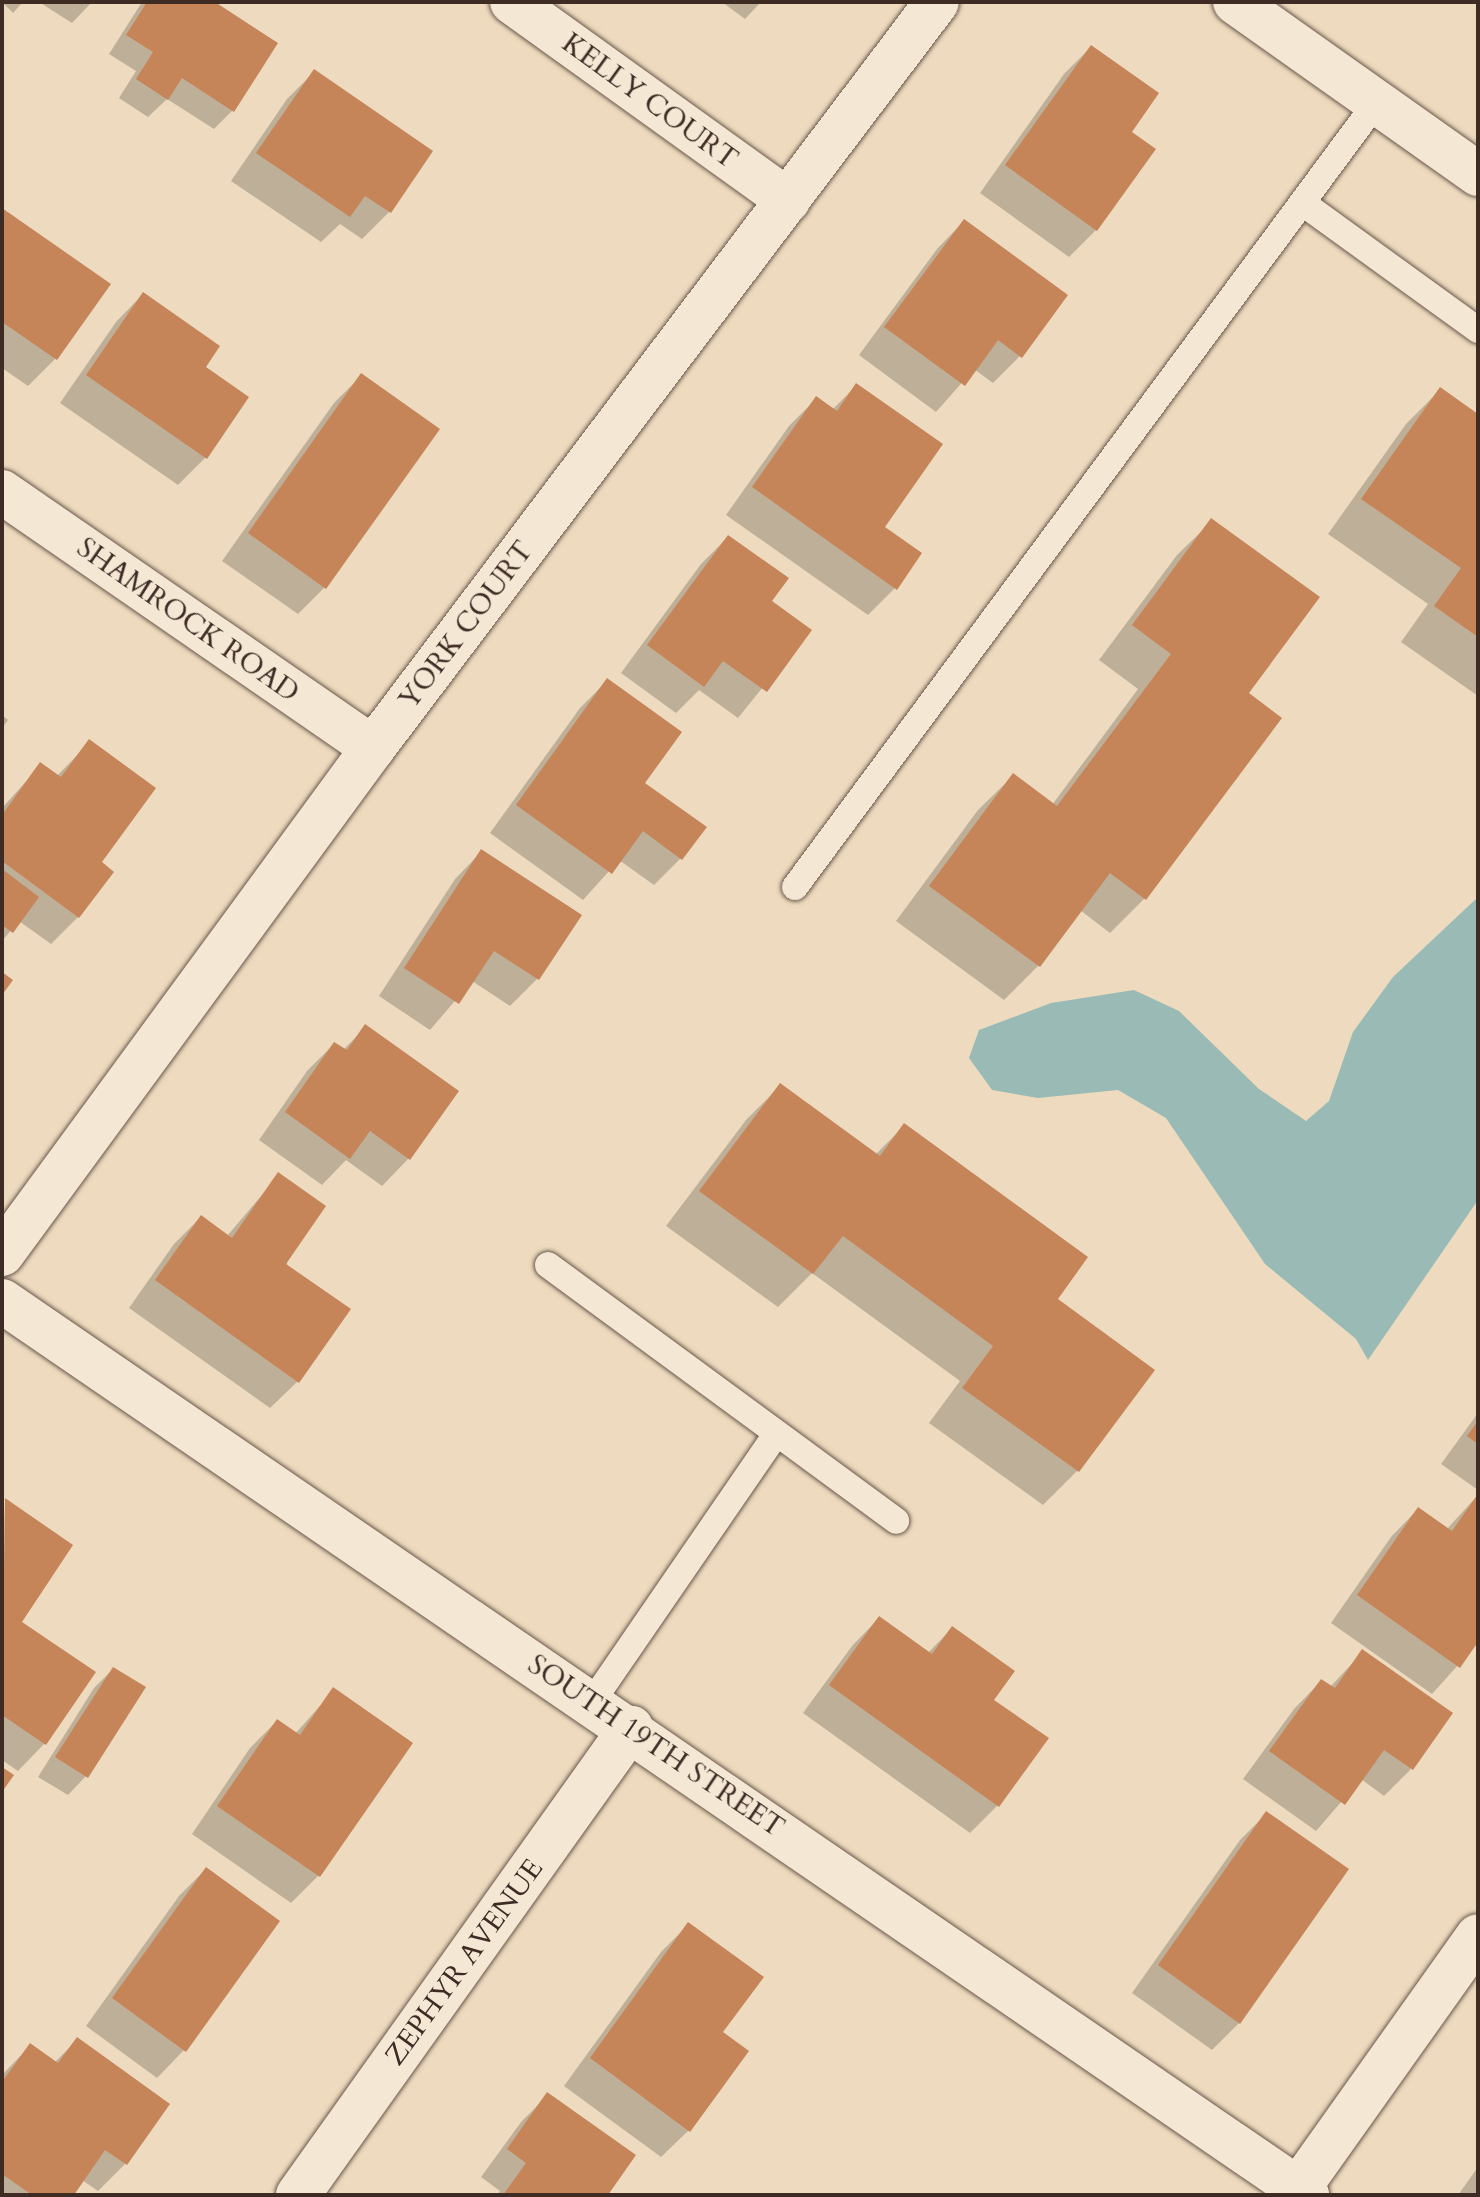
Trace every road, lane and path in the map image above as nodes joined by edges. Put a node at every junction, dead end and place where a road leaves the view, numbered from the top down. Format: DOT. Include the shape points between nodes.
graph roads {
  1 [pos="512,2"];
  2 [pos="937,2"];
  3 [pos="1235,2"];
  4 [pos="1376,103"];
  5 [pos="1478,174"];
  6 [pos="788,200"];
  7 [pos="1304,204"];
  8 [pos="1478,330"];
  9 [pos="2,492"];
  10 [pos="373,748"];
  11 [pos="795,887"];
  12 [pos="2,1254"];
  13 [pos="548,1265"];
  14 [pos="2,1301"];
  15 [pos="776,1434"];
  16 [pos="896,1521"];
  17 [pos="592,1702"];
  18 [pos="631,1728"];
  19 [pos="1478,1936"];
  20 [pos="1303,2192"];
  21 [pos="298,2195"];
  1 -- 6 [label="street, KELLY COURT"];
  2 -- 6 [label="street, YORK COURT"];
  3 -- 4 [label="street"];
  4 -- 5 [label="street"];
  4 -- 7 [label="lane"];
  6 -- 10 [label="street, YORK COURT"];
  7 -- 8 [label="lane"];
  7 -- 11 [label="lane"];
  9 -- 10 [label="street, SHAMROCK ROAD"];
  10 -- 12 [label="street, YORK COURT"];
  13 -- 15 [label="lane"];
  14 -- 17 [label="street, SOUTH 19TH STREET"];
  15 -- 16 [label="lane"];
  15 -- 17 [label="lane"];
  17 -- 18 [label="street, SOUTH 19TH STREET"];
  18 -- 20 [label="street, SOUTH 19TH STREET"];
  18 -- 21 [label="street, ZEPHYR AVENUE"];
  19 -- 20 [label="street"];
}
